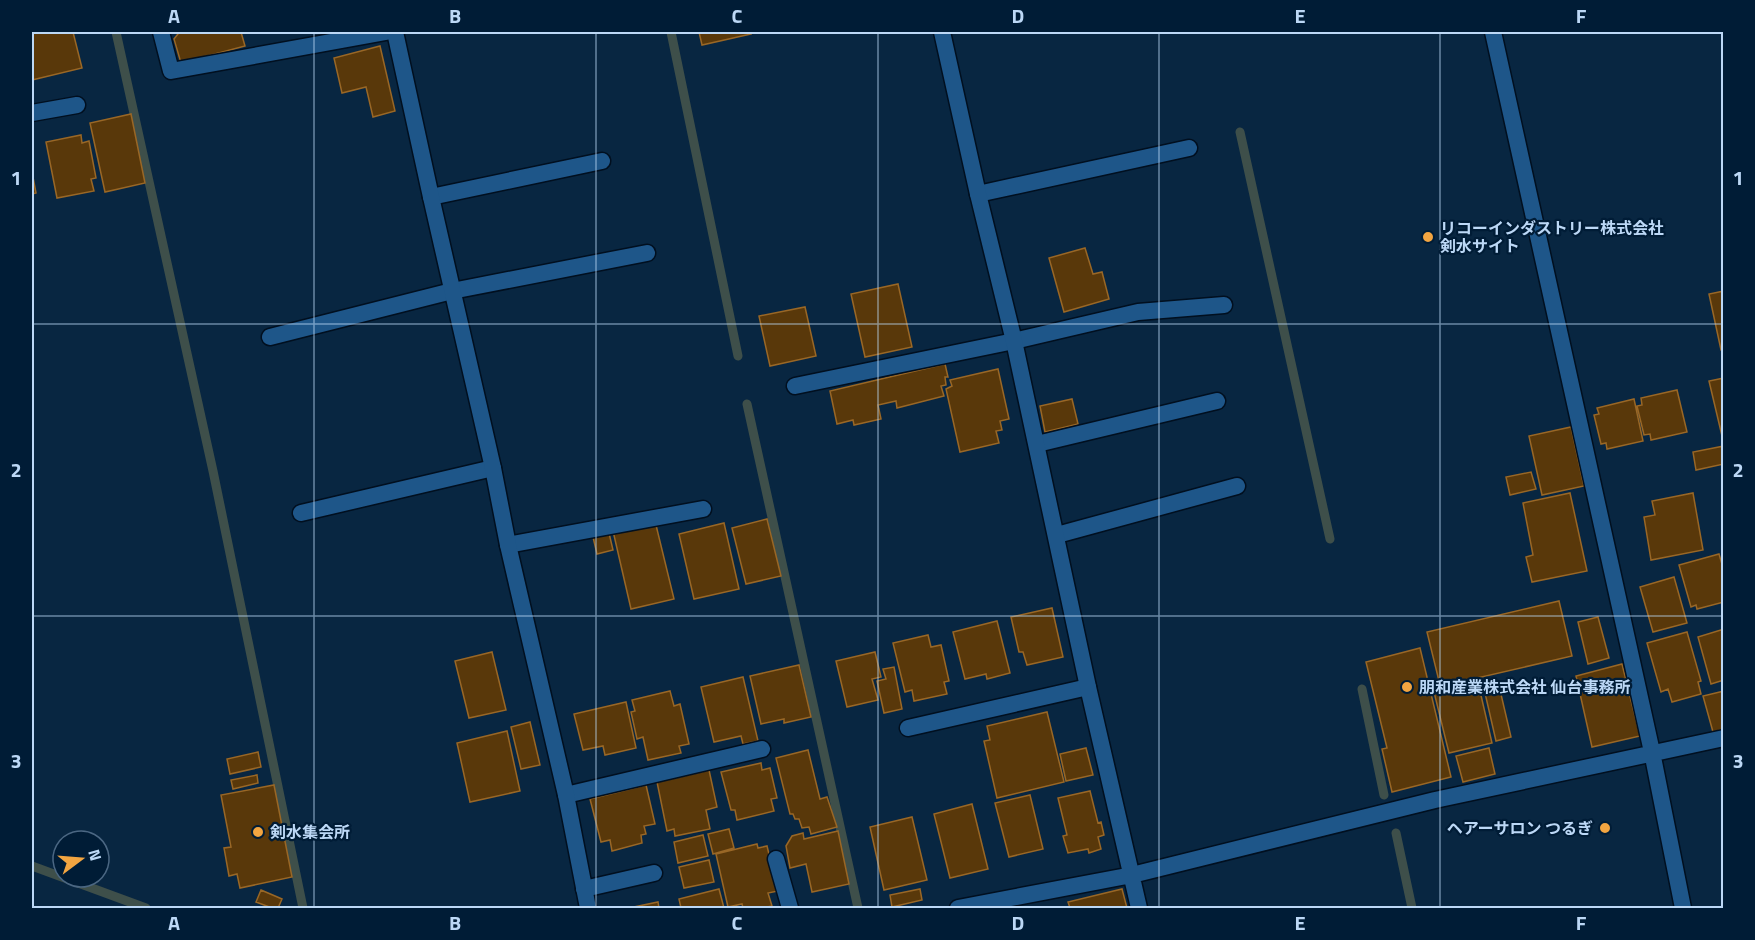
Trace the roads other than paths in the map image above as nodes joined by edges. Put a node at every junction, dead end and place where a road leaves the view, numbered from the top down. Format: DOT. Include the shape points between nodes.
graph roads {
  1 [pos="161,32"];
  2 [pos="386,32"];
  3 [pos="395,32"];
  4 [pos="942,32"];
  5 [pos="1493,32"];
  6 [pos="77,105"];
  7 [pos="32,113"];
  8 [pos="1189,148"];
  9 [pos="602,161"];
  10 [pos="978,194"];
  11 [pos="431,197"];
  12 [pos="647,253"];
  13 [pos="452,291"];
  14 [pos="1224,305"];
  15 [pos="270,337"];
  16 [pos="1014,341"];
  17 [pos="795,386"];
  18 [pos="1216,401"];
  19 [pos="1037,444"];
  20 [pos="493,468"];
  21 [pos="1237,486"];
  22 [pos="702,509"];
  23 [pos="301,513"];
  24 [pos="1057,535"];
  25 [pos="508,545"];
  26 [pos="1088,687"];
  27 [pos="908,728"];
  28 [pos="1724,738"];
  29 [pos="762,749"];
  30 [pos="1652,752"];
  31 [pos="566,795"];
  32 [pos="777,859"];
  33 [pos="654,873"];
  34 [pos="1132,875"];
  35 [pos="584,889"];
  36 [pos="588,909"];
  37 [pos="790,909"];
  38 [pos="958,909"];
  39 [pos="1139,909"];
  40 [pos="1683,909"];
  1 -- 2 [label="street" via="171,71"];
  3 -- 11 [label="street"];
  4 -- 10 [label="street"];
  5 -- 30 [label="street"];
  6 -- 7 [label="street"];
  8 -- 10 [label="street"];
  9 -- 11 [label="street"];
  10 -- 16 [label="street"];
  11 -- 13 [label="street"];
  12 -- 13 [label="street"];
  13 -- 15 [label="street"];
  13 -- 20 [label="street"];
  14 -- 16 [label="street" via="1138,312"];
  16 -- 17 [label="street"];
  16 -- 19 [label="street"];
  18 -- 19 [label="street"];
  19 -- 24 [label="street"];
  20 -- 23 [label="street"];
  20 -- 25 [label="street"];
  21 -- 24 [label="street"];
  22 -- 25 [label="street"];
  24 -- 26 [label="street"];
  25 -- 31 [label="street"];
  26 -- 27 [label="street"];
  26 -- 34 [label="street"];
  28 -- 30 [label="street"];
  29 -- 31 [label="street"];
  30 -- 34 [label="street" via="1435,800"];
  30 -- 40 [label="street"];
  31 -- 35 [label="street"];
  32 -- 37 [label="street"];
  33 -- 35 [label="street"];
  34 -- 38 [label="street"];
  34 -- 39 [label="street"];
  35 -- 36 [label="street"];
}
